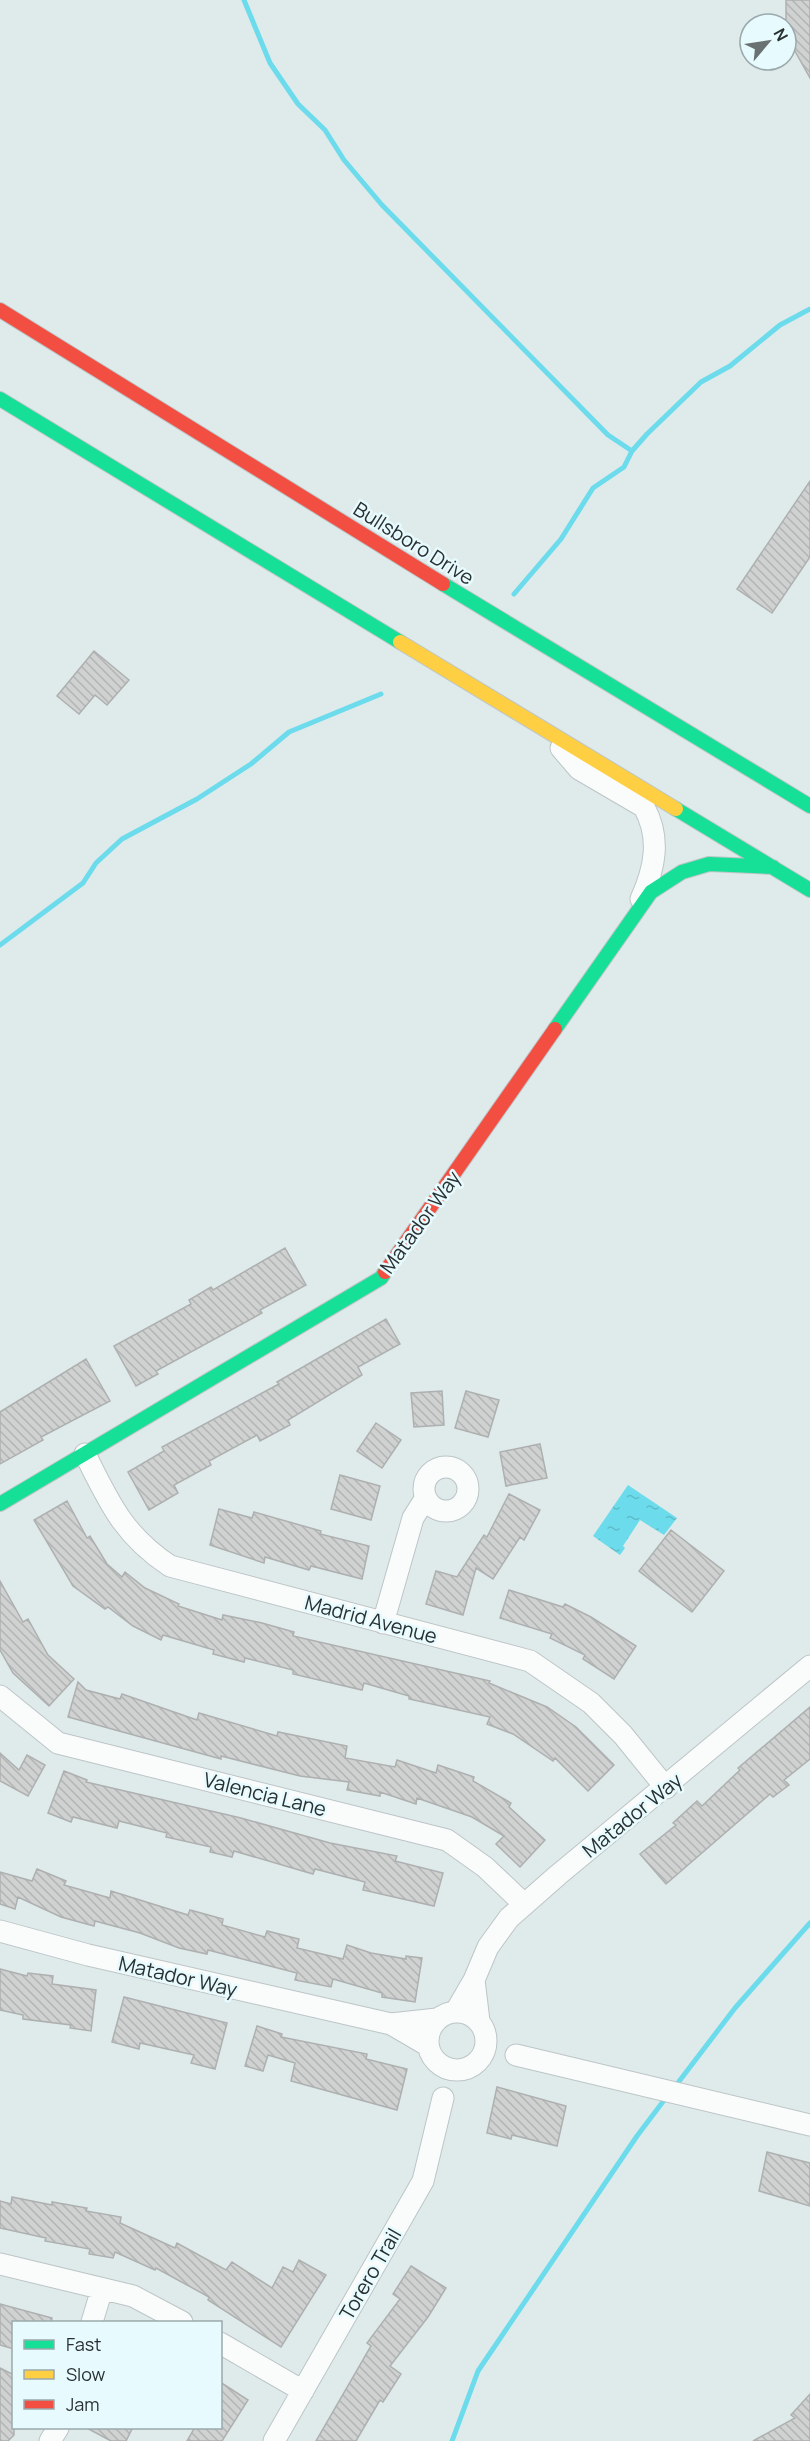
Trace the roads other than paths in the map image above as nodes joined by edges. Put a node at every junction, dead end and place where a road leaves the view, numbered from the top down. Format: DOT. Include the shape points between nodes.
graph roads {
  1 [pos="0,310"];
  2 [pos="0,399"];
  3 [pos="548,731"];
  4 [pos="810,806"];
  5 [pos="769,865"];
  6 [pos="810,881"];
  7 [pos="810,890"];
  8 [pos="630,925"];
  9 [pos="85,1454"];
  10 [pos="425,1499"];
  11 [pos="0,1504"];
  12 [pos="383,1623"];
  13 [pos="810,1666"];
  14 [pos="0,1696"];
  15 [pos="666,1788"];
  16 [pos="524,1904"];
  17 [pos="0,1931"];
  18 [pos="474,1980"];
  19 [pos="446,2015"];
  20 [pos="392,2024"];
  21 [pos="482,2027"];
  22 [pos="427,2045"];
  23 [pos="516,2055"];
  24 [pos="479,2060"];
  25 [pos="451,2069"];
  26 [pos="810,2125"];
  27 [pos="0,2264"];
  28 [pos="102,2289"];
  29 [pos="92,2321"];
  30 [pos="180,2321"];
  31 [pos="222,2344"];
  32 [pos="303,2391"];
  33 [pos="274,2441"];
  1 -- 4 [label="main road, Bullsboro Drive"];
  2 -- 3 [label="main road"];
  3 -- 5 [label="main road"];
  3 -- 8 [label="street" via="579,769 644,807 650,818 655,836 654,863"];
  5 -- 6 [label="main road"];
  5 -- 7 [label="main road"];
  5 -- 8 [label="main road, Matador Way" via="720,861 687,868 651,892"];
  8 -- 9 [label="main road, Matador Way" via="381,1278"];
  9 -- 11 [label="main road, Matador Way"];
  9 -- 12 [label="street, Madrid Avenue" via="115,1514 147,1551 170,1566"];
  10 -- 12 [label="street" via="413,1518"];
  12 -- 15 [label="street, Madrid Avenue" via="531,1661 591,1703"];
  13 -- 15 [label="street, Matador Way"];
  14 -- 16 [label="street, Valencia Lane" via="58,1743 447,1840 485,1867"];
  15 -- 16 [label="street, Matador Way"];
  16 -- 18 [label="street, Matador Way" via="488,1947"];
  17 -- 20 [label="street, Matador Way" via="88,1955"];
  18 -- 19 [label="street, Matador Way"];
  18 -- 21 [label="street, Matador Way"];
  19 -- 20 [label="street, Matador Way"];
  19 -- 21 [label="street" via="470,2014"];
  19 -- 22 [label="street" via="428,2033"];
  20 -- 22 [label="street, Matador Way"];
  21 -- 23 [label="street"];
  21 -- 24 [label="street" via="484,2052"];
  22 -- 25 [label="street" via="432,2058"];
  23 -- 24 [label="street"];
  23 -- 26 [label="street"];
  24 -- 25 [label="street"];
  25 -- 32 [label="street, Torero Trail" via="423,2181"];
  27 -- 28 [label="street"];
  28 -- 29 [label="street"];
  28 -- 30 [label="street" via="133,2296"];
  31 -- 32 [label="street"];
  32 -- 33 [label="street, Torero Trail"];
}
